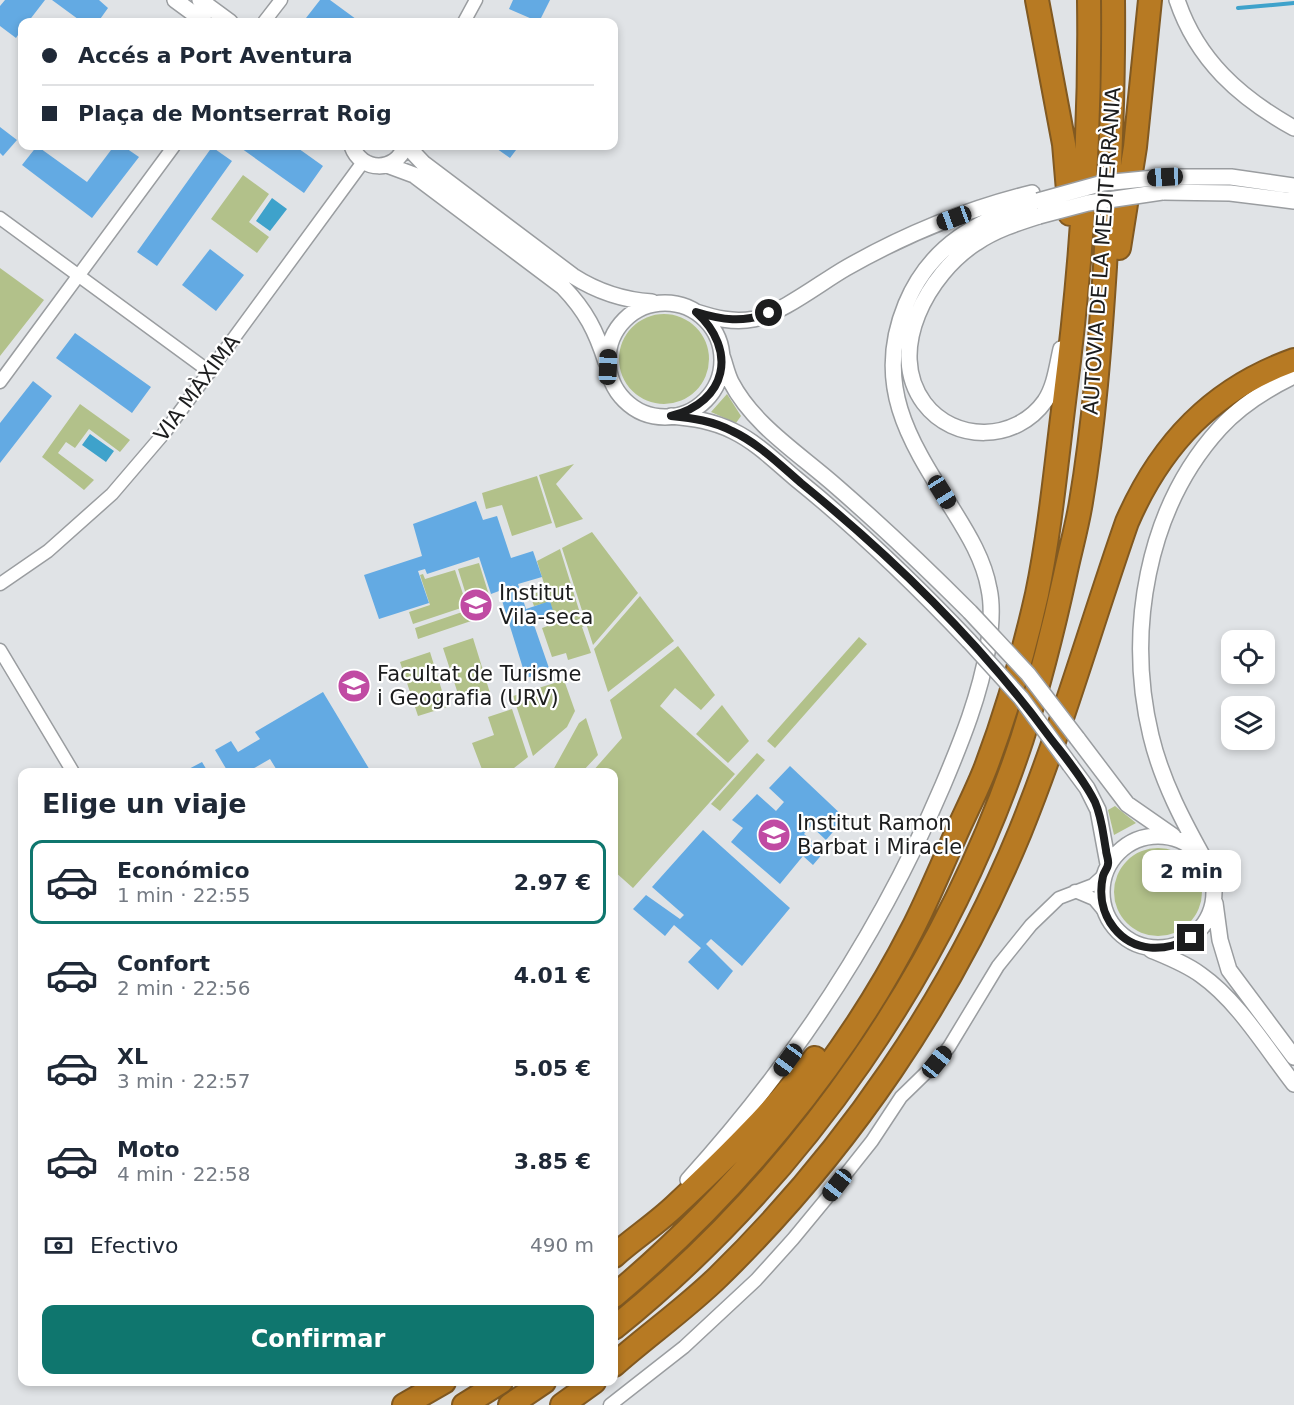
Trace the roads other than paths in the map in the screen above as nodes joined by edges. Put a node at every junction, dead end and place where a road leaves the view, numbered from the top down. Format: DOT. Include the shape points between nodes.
graph roads {
  1 [pos="175,0"];
  2 [pos="200,0"];
  3 [pos="281,0"];
  4 [pos="476,0"];
  5 [pos="1037,0"];
  6 [pos="1089,0"];
  7 [pos="1113,0"];
  8 [pos="1150,0"];
  9 [pos="1177,0"];
  10 [pos="200,18"];
  11 [pos="225,18"];
  12 [pos="267,18"];
  13 [pos="466,18"];
  14 [pos="1294,128"];
  15 [pos="171,150"];
  16 [pos="354,150"];
  17 [pos="403,150"];
  18 [pos="410,150"];
  19 [pos="363,162"];
  20 [pos="387,165"];
  21 [pos="1164,185"];
  22 [pos="1294,186"];
  23 [pos="1294,201"];
  24 [pos="1038,203"];
  25 [pos="0,218"];
  26 [pos="79,275"];
  27 [pos="661,303"];
  28 [pos="696,312"];
  29 [pos="1061,349"];
  30 [pos="1100,349"];
  31 [pos="722,356"];
  32 [pos="1294,360"];
  33 [pos="608,367"];
  34 [pos="210,372"];
  35 [pos="1294,376"];
  36 [pos="0,382"];
  37 [pos="1064,405"];
  38 [pos="671,416"];
  39 [pos="0,584"];
  40 [pos="0,650"];
  41 [pos="71,768"];
  42 [pos="1178,839"];
  43 [pos="1207,864"];
  44 [pos="1106,870"];
  45 [pos="1075,891"];
  46 [pos="1215,897"];
  47 [pos="1104,911"];
  48 [pos="912,931"];
  49 [pos="1146,948"];
  50 [pos="1294,1057"];
  51 [pos="1294,1084"];
  52 [pos="794,1152"];
  53 [pos="638,1236"];
  54 [pos="618,1253"];
  55 [pos="618,1292"];
  56 [pos="618,1324"];
  57 [pos="643,1339"];
  58 [pos="618,1361"];
  59 [pos="437,1386"];
  60 [pos="495,1386"];
  61 [pos="538,1386"];
  62 [pos="588,1386"];
  63 [pos="404,1405"];
  64 [pos="464,1405"];
  65 [pos="510,1405"];
  66 [pos="562,1405"];
  67 [pos="610,1405"];
  1 -- 10 [label="street"];
  2 -- 11 [label="street"];
  3 -- 12 [label="street"];
  4 -- 13 [label="street"];
  5 -- 29 [label="highway" via="1067,171 1070,251"];
  6 -- 37 [label="highway, AUTOVIA DE LA MEDITERRÀNIA" via="1083,217"];
  7 -- 30 [label="highway, AUTOVIA DE LA MEDITERRÀNIA" via="1111,141"];
  8 -- 30 [label="highway" via="1135,147 1110,315"];
  9 -- 14 [label="street" via="1198,45 1221,75 1249,100"];
  15 -- 26 [label="street"];
  16 -- 19 [label="street"];
  17 -- 20 [label="street"];
  18 -- 27 [label="street" via="583,283 612,296"];
  19 -- 20 [label="street"];
  19 -- 34 [label="street, VIA MÀXIMA"];
  20 -- 33 [label="street" via="414,175 563,287 591,323"];
  21 -- 22 [label="street" via="1231,177"];
  21 -- 23 [label="street"];
  21 -- 24 [label="street, bridge" via="1088,202"];
  21 -- 24 [label="street, bridge" via="1103,183"];
  24 -- 28 [label="street" via="972,211 909,236 755,318 717,319"];
  24 -- 29 [label="street" via="976,243 943,273 915,322 910,371 924,403 940,419 972,433 994,432 1006,430 1028,417 1045,400"];
  24 -- 53 [label="street" via="981,222 940,252 909,296 895,338 895,389 906,431 969,536 989,587 992,608 988,645 972,712 898,884 841,982 753,1106"];
  25 -- 26 [label="street"];
  26 -- 34 [label="street"];
  26 -- 36 [label="street"];
  27 -- 28 [label="street" via="679,304"];
  27 -- 33 [label="street" via="643,307 627,317 615,332"];
  28 -- 31 [label="street" via="709,323"];
  29 -- 37 [label="highway" via="1057,388"];
  30 -- 52 [label="highway, AUTOVIA DE LA MEDITERRÀNIA" via="1081,502 1055,621 1004,787 964,882 917,971 850,1077"];
  31 -- 38 [label="street" via="714,389 703,402 688,412"];
  31 -- 42 [label="street, bridge" via="730,380 757,417 920,561 1028,674 1127,804"];
  32 -- 57 [label="highway" via="1249,380 1204,411 1164,454 1139,495 1020,833 956,965 904,1051 848,1130 786,1206 717,1278"];
  33 -- 38 [label="street" via="623,399 653,416"];
  34 -- 39 [label="street, VIA MÀXIMA" via="112,494 48,551"];
  35 -- 43 [label="street" via="1249,403 1221,426 1208,443 1171,506 1157,541 1146,590 1140,662 1151,738 1174,804"];
  37 -- 48 [label="highway, AUTOVIA DE LA MEDITERRÀNIA" via="1046,549 1003,719 985,770"];
  38 -- 44 [label="street, bridge" via="709,421 734,431 755,446 908,577 969,640 1021,698 1087,789 1098,810"];
  40 -- 41 [label="street"];
  42 -- 43 [label="street" via="1190,845"];
  42 -- 44 [label="street" via="1139,839 1116,854"];
  43 -- 46 [label="street"];
  44 -- 45 [label="street" via="1093,885"];
  44 -- 47 [label="street" via="1101,894"];
  45 -- 47 [label="street" via="1094,899"];
  45 -- 67 [label="street" via="1059,898 1031,925 998,966 949,1047 901,1097 872,1141 756,1280 684,1347"];
  46 -- 49 [label="street" via="1203,927 1191,938 1161,949"];
  46 -- 50 [label="street" via="1220,940 1229,970"];
  47 -- 49 [label="street" via="1124,938"];
  48 -- 53 [label="highway" via="890,952 828,1041 777,1104 673,1208"];
  48 -- 55 [label="highway, AUTOVIA DE LA MEDITERRÀNIA" via="838,1050 771,1138 701,1215"];
  49 -- 51 [label="street" via="1182,964 1212,984"];
  52 -- 56 [label="highway, AUTOVIA DE LA MEDITERRÀNIA" via="701,1250"];
  52 -- 57 [label="highway" via="783,1178"];
  53 -- 54 [label="highway"];
  57 -- 58 [label="highway"];
  59 -- 63 [label="highway"];
  60 -- 64 [label="highway"];
  61 -- 65 [label="highway"];
  62 -- 66 [label="highway"];
}
